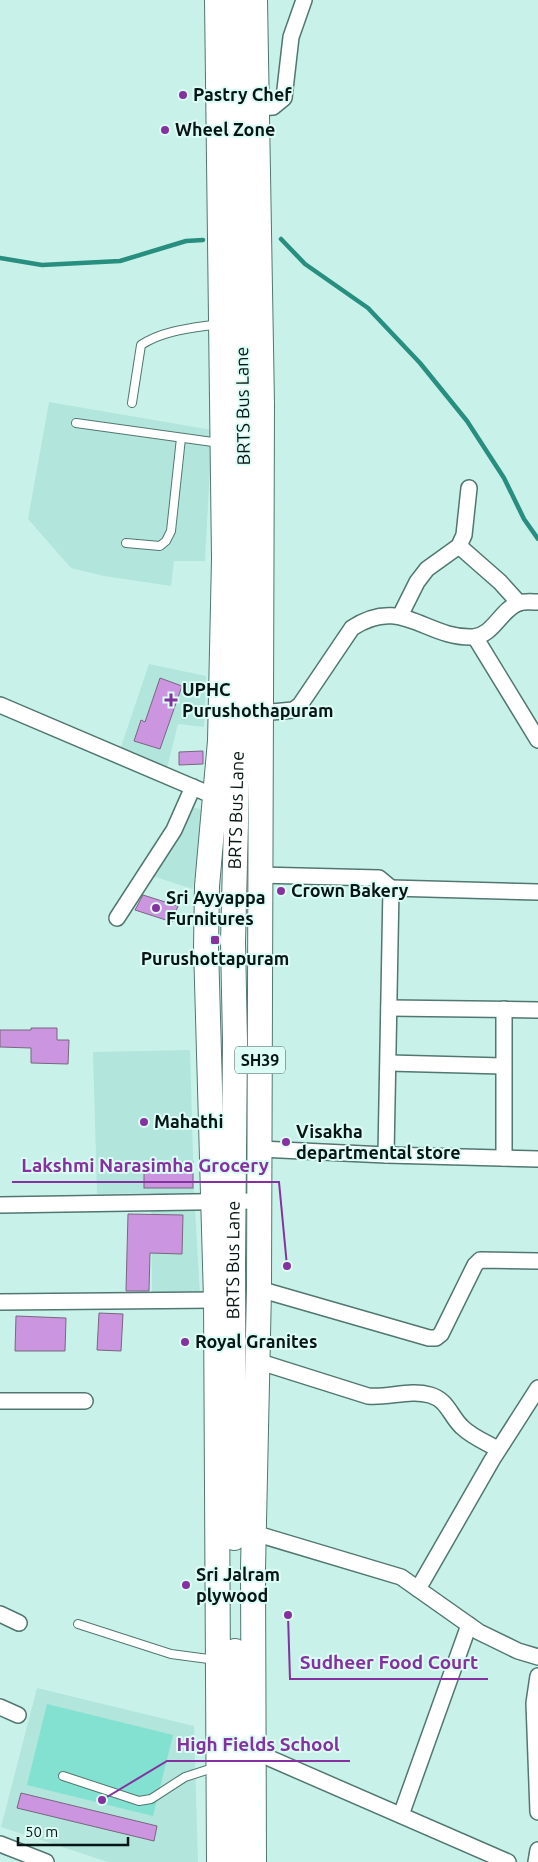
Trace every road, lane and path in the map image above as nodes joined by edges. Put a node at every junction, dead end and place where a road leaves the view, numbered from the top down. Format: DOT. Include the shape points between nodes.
graph roads {
  1 [pos="217,0"];
  2 [pos="235,0"];
  3 [pos="255,0"];
  4 [pos="304,0"];
  5 [pos="257,108"];
  6 [pos="222,324"];
  7 [pos="132,403"];
  8 [pos="76,423"];
  9 [pos="181,438"];
  10 [pos="223,444"];
  11 [pos="469,488"];
  12 [pos="126,543"];
  13 [pos="458,546"];
  14 [pos="538,602"];
  15 [pos="518,603"];
  16 [pos="400,616"];
  17 [pos="475,637"];
  18 [pos="0,705"];
  19 [pos="261,713"];
  20 [pos="538,740"];
  21 [pos="193,787"];
  22 [pos="216,798"];
  23 [pos="259,876"];
  24 [pos="391,888"];
  25 [pos="538,892"];
  26 [pos="117,918"];
  27 [pos="389,1008"];
  28 [pos="504,1009"];
  29 [pos="538,1010"];
  30 [pos="389,1063"];
  31 [pos="503,1066"];
  32 [pos="260,1149"];
  33 [pos="386,1155"];
  34 [pos="504,1158"];
  35 [pos="538,1159"];
  36 [pos="224,1201"];
  37 [pos="258,1201"];
  38 [pos="0,1205"];
  39 [pos="538,1261"];
  40 [pos="259,1289"];
  41 [pos="216,1300"];
  42 [pos="0,1302"];
  43 [pos="257,1361"];
  44 [pos="536,1394"];
  45 [pos="0,1401"];
  46 [pos="85,1401"];
  47 [pos="498,1450"];
  48 [pos="254,1533"];
  49 [pos="418,1589"];
  50 [pos="0,1614"];
  51 [pos="19,1624"];
  52 [pos="78,1624"];
  53 [pos="469,1625"];
  54 [pos="538,1657"];
  55 [pos="218,1661"];
  56 [pos="538,1676"];
  57 [pos="0,1707"];
  58 [pos="18,1715"];
  59 [pos="253,1751"];
  60 [pos="537,1757"];
  61 [pos="218,1766"];
  62 [pos="63,1776"];
  63 [pos="538,1812"];
  64 [pos="401,1815"];
  65 [pos="0,1844"];
  66 [pos="538,1850"];
  67 [pos="488,1858"];
  68 [pos="46,1862"];
  69 [pos="218,1862"];
  70 [pos="237,1862"];
  71 [pos="254,1862"];
  72 [pos="508,1862"];
  73 [pos="536,1862"];
  1 -- 6 [label="main road, SH39"];
  2 -- 36 [label="main road, BRTS Bus Lane" via="245,462"];
  3 -- 5 [label="main road, SH39"];
  4 -- 5 [label="street" via="291,37 284,98 272,107"];
  5 -- 19 [label="main road, SH39" via="262,405"];
  6 -- 7 [label="lane" via="180,330 151,338 141,345"];
  6 -- 10 [label="main road, SH39"];
  8 -- 9 [label="lane"];
  9 -- 10 [label="lane"];
  9 -- 12 [label="lane" via="171,531 166,541 160,546"];
  10 -- 22 [label="main road, SH39" via="220,741"];
  11 -- 13 [label="street" via="464,535"];
  13 -- 15 [label="street" via="500,582"];
  13 -- 16 [label="street" via="427,569 416,582"];
  14 -- 15 [label="street"];
  15 -- 17 [label="street" via="486,632"];
  16 -- 17 [label="street" via="460,636"];
  16 -- 19 [label="street" via="379,615 352,628 300,705 293,710"];
  17 -- 20 [label="street"];
  18 -- 21 [label="street"];
  19 -- 23 [label="main road, SH39"];
  21 -- 22 [label="street"];
  21 -- 26 [label="street" via="174,830"];
  22 -- 36 [label="main road, SH39" via="207,886 209,1118"];
  23 -- 24 [label="street" via="379,878"];
  23 -- 32 [label="main road, SH39"];
  24 -- 25 [label="street"];
  24 -- 27 [label="street"];
  27 -- 28 [label="street"];
  27 -- 30 [label="street"];
  28 -- 29 [label="street"];
  28 -- 31 [label="street"];
  30 -- 31 [label="street"];
  30 -- 33 [label="street"];
  31 -- 34 [label="street"];
  32 -- 33 [label="street"];
  32 -- 37 [label="main road, SH39"];
  33 -- 34 [label="street"];
  34 -- 35 [label="street"];
  36 -- 37 [label="street"];
  36 -- 38 [label="street"];
  36 -- 41 [label="main road, SH39"];
  36 -- 70 [label="main road, BRTS Bus Lane"];
  37 -- 40 [label="main road, SH39"];
  39 -- 40 [label="street" via="480,1260 436,1338"];
  40 -- 43 [label="main road, SH39"];
  41 -- 42 [label="street"];
  41 -- 55 [label="main road, SH39"];
  43 -- 47 [label="street" via="368,1396 430,1395 443,1401 463,1429"];
  43 -- 48 [label="main road, SH39"];
  44 -- 47 [label="street"];
  45 -- 46 [label="street"];
  47 -- 49 [label="street"];
  48 -- 49 [label="street" via="388,1572"];
  48 -- 59 [label="main road, SH39"];
  49 -- 53 [label="street"];
  50 -- 51 [label="street"];
  52 -- 55 [label="lane" via="171,1654"];
  53 -- 54 [label="street" via="497,1641"];
  53 -- 64 [label="street"];
  55 -- 61 [label="main road, SH39"];
  56 -- 60 [label="street" via="534,1703"];
  57 -- 58 [label="street"];
  59 -- 64 [label="street"];
  59 -- 71 [label="main road, SH39"];
  60 -- 63 [label="street"];
  61 -- 62 [label="lane" via="185,1777 151,1799 139,1801"];
  61 -- 69 [label="main road, SH39"];
  64 -- 67 [label="street"];
  65 -- 68 [label="street"];
  66 -- 73 [label="street"];
  67 -- 72 [label="street"];
}
